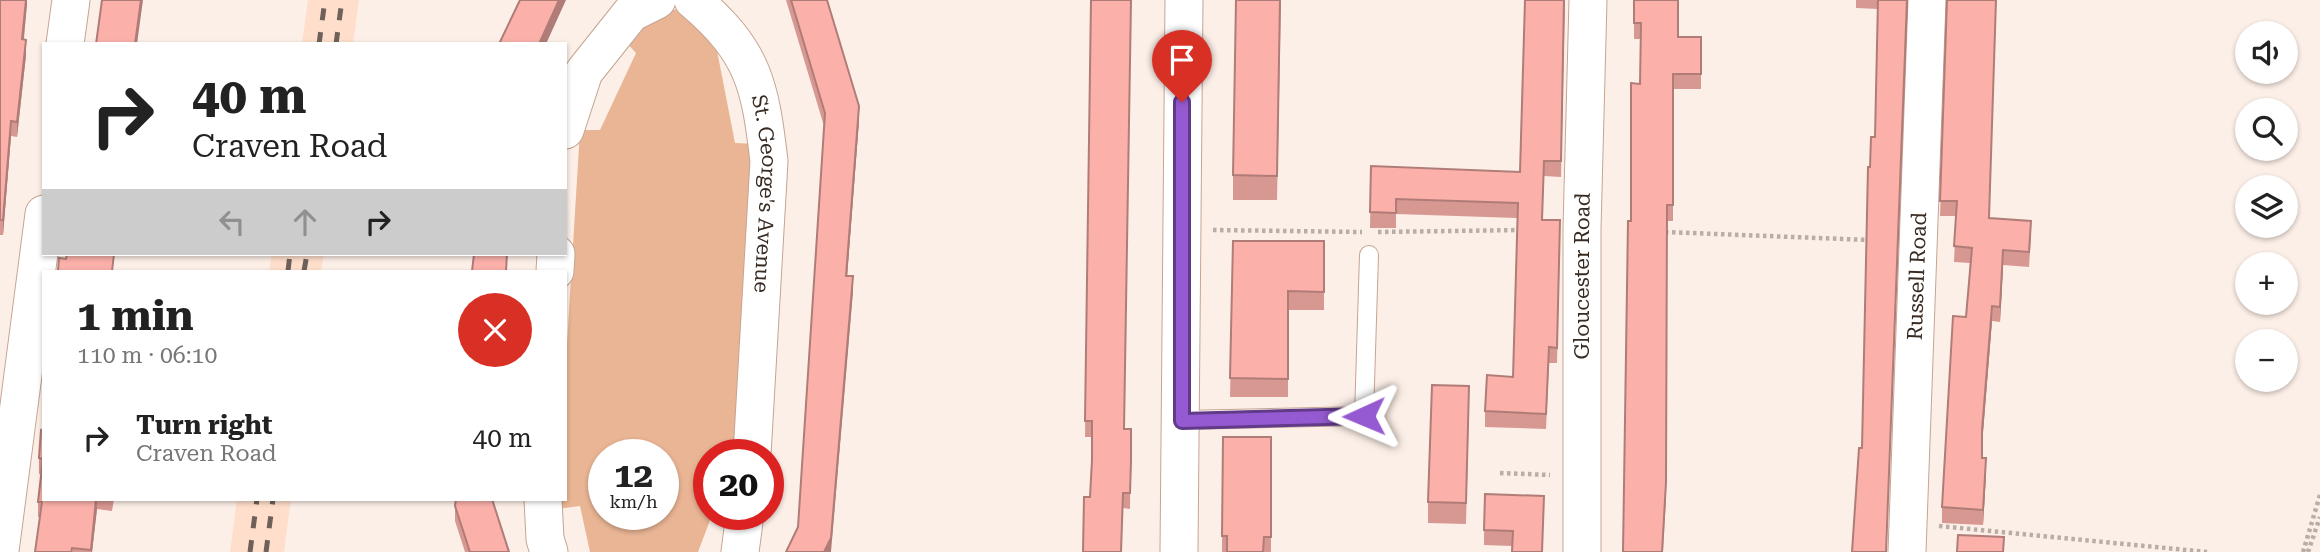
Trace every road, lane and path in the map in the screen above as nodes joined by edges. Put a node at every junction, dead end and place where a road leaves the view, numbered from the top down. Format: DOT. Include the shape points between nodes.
graph roads {
  1 [pos="71,0"];
  2 [pos="657,0"];
  3 [pos="693,0"];
  4 [pos="1184,0"];
  5 [pos="1588,0"];
  6 [pos="1927,0"];
  7 [pos="65,42"];
  8 [pos="567,124"];
  9 [pos="42,229"];
  10 [pos="1368,255"];
  11 [pos="1182,421"];
  12 [pos="753,439"];
  13 [pos="1500,473"];
  14 [pos="1582,477"];
  15 [pos="2320,495"];
  16 [pos="543,501"];
  17 [pos="2320,517"];
  18 [pos="743,530"];
  19 [pos="1908,537"];
  20 [pos="0,551"];
  21 [pos="549,552"];
  22 [pos="740,552"];
  23 [pos="1179,552"];
  24 [pos="1582,552"];
  25 [pos="2207,552"];
  26 [pos="2305,552"];
  1 -- 7 [label="street"];
  2 -- 8 [label="street" via="631,13 584,72"];
  3 -- 12 [label="street, St. George's Avenue" via="725,27 755,76 764,117 769,161"];
  4 -- 11 [label="street"];
  5 -- 14 [label="street, Gloucester Road"];
  6 -- 19 [label="street, Russell Road"];
  9 -- 20 [label="street"];
  10 -- 11 [label="lane" via="1364,416"];
  11 -- 23 [label="street"];
  13 -- 14 [label="path"];
  14 -- 24 [label="street, Gloucester Road"];
  15 -- 26 [label="path"];
  16 -- 21 [label="street"];
  17 -- 26 [label="path"];
  18 -- 22 [label="street"];
  19 -- 25 [label="path"];
}
